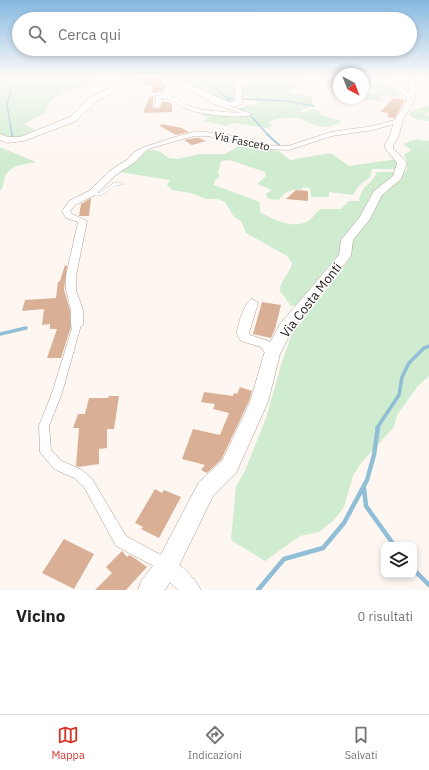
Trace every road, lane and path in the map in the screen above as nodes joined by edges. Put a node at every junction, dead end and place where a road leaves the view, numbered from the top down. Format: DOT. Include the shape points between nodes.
graph roads {
  1 [pos="86,106"];
  2 [pos="91,106"];
  3 [pos="129,106"];
  4 [pos="187,106"];
  5 [pos="225,106"];
  6 [pos="408,106"];
  7 [pos="122,110"];
  8 [pos="91,112"];
  9 [pos="399,121"];
  10 [pos="0,137"];
  11 [pos="122,184"];
  12 [pos="92,194"];
  13 [pos="252,303"];
  14 [pos="77,325"];
  15 [pos="272,354"];
  16 [pos="167,566"];
  17 [pos="150,590"];
  18 [pos="191,590"];
  1 -- 10 [label="street" via="70,120 21,139 7,140"];
  2 -- 8 [label="lane"];
  3 -- 7 [label="lane"];
  4 -- 5 [label="street" via="248,114"];
  6 -- 9 [label="street, Via Costa Monti"];
  9 -- 12 [label="street, Via Fasceto" via="331,134 289,148 264,147 229,137 206,134 177,138 146,148 114,172"];
  9 -- 15 [label="street, Via Costa Monti" via="396,134 389,144 389,148 402,162 398,177 378,193 364,219 347,240 345,256 288,324"];
  11 -- 12 [label="lane" via="115,184 101,194"];
  12 -- 14 [label="street" via="72,203 66,211 69,216 83,221 71,276"];
  13 -- 15 [label="street" via="243,334 245,338 265,344"];
  14 -- 16 [label="street" via="44,426 46,452 58,465 78,474 88,484 121,541"];
  15 -- 16 [label="street, Via Costa Monti" via="259,402 229,467 206,489"];
  16 -- 17 [label="street, Via Costa Monti"];
  16 -- 18 [label="street"];
}
